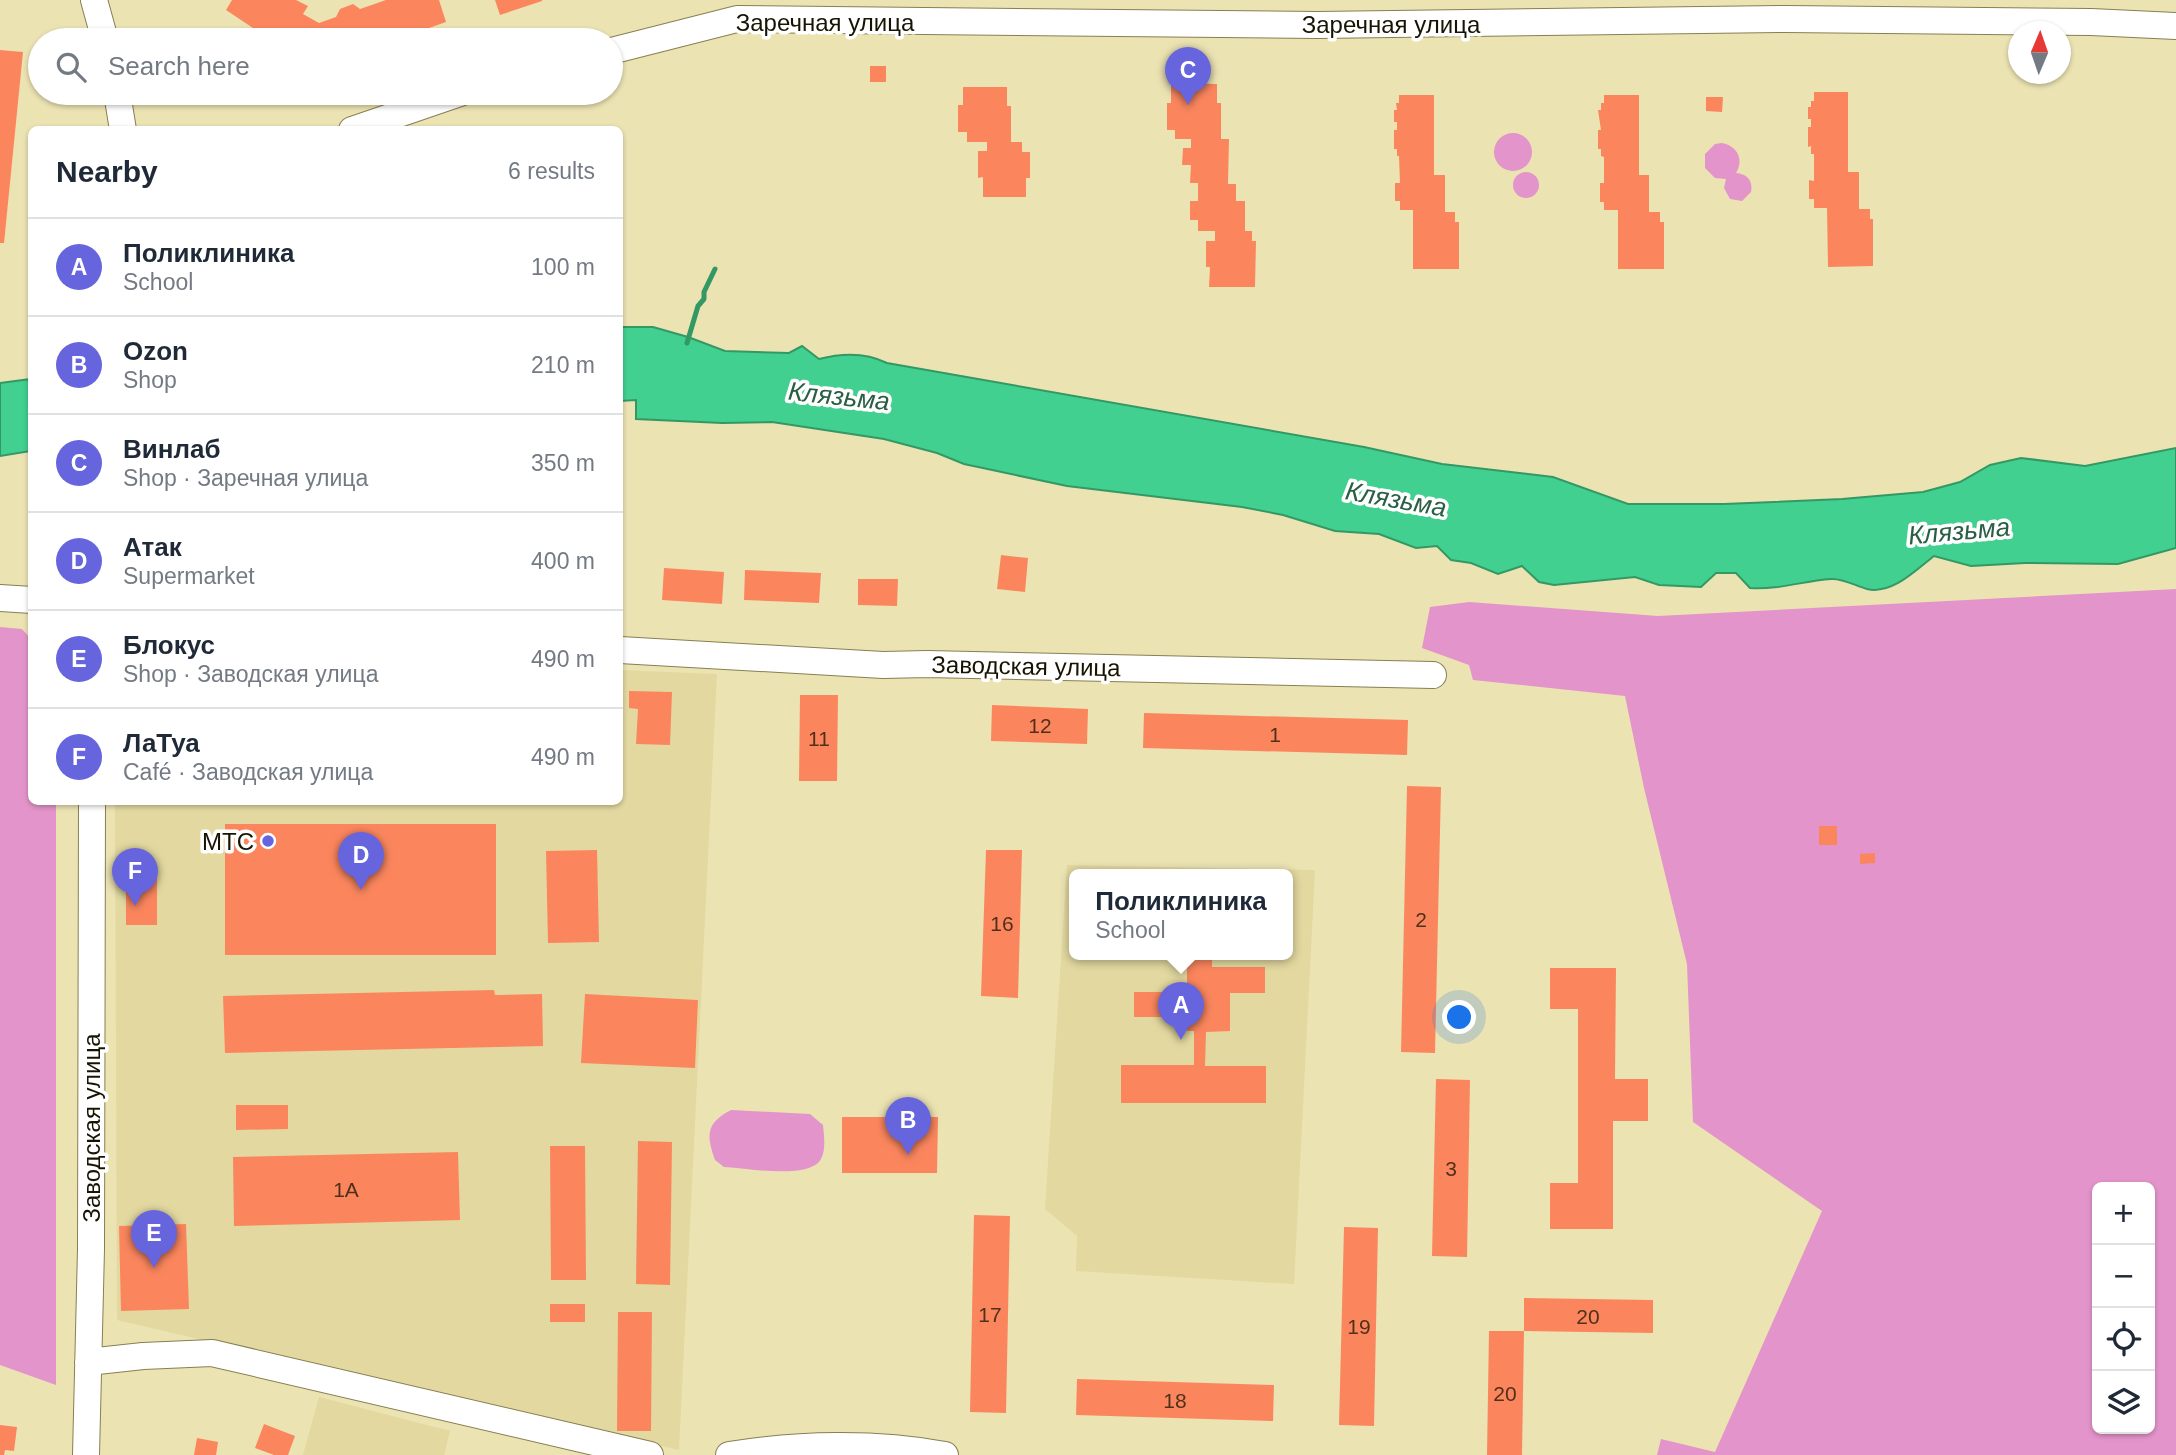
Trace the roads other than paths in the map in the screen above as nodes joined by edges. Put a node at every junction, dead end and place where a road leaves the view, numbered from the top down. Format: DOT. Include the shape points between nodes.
graph roads {
  1 [pos="94,0"];
  2 [pos="1785,9"];
  3 [pos="1655,11"];
  4 [pos="2176,26"];
  5 [pos="102,28"];
  6 [pos="623,48"];
  7 [pos="119,105"];
  8 [pos="425,105"];
  9 [pos="121,126"];
  10 [pos="364,126"];
  11 [pos="0,598"];
  12 [pos="28,600"];
  13 [pos="623,650"];
  14 [pos="1433,675"];
  15 [pos="92,805"];
  16 [pos="88,1362"];
  17 [pos="86,1455"];
  18 [pos="650,1455"];
  19 [pos="729,1455"];
  20 [pos="944,1455"];
  1 -- 5 [label="street"];
  2 -- 3 [label="street, Заречная улица"];
  2 -- 4 [label="street, Заречная улица"];
  3 -- 6 [label="street, Заречная улица" via="1317,25 737,19"];
  7 -- 9 [label="street"];
  8 -- 10 [label="street"];
  11 -- 12 [label="street"];
  13 -- 14 [label="street, Заводская улица" via="883,666"];
  15 -- 16 [label="street, Заводская улица"];
  16 -- 17 [label="street, Заводская улица"];
  16 -- 18 [label="street" via="212,1353"];
  19 -- 20 [label="street" via="827,1447"];
}
